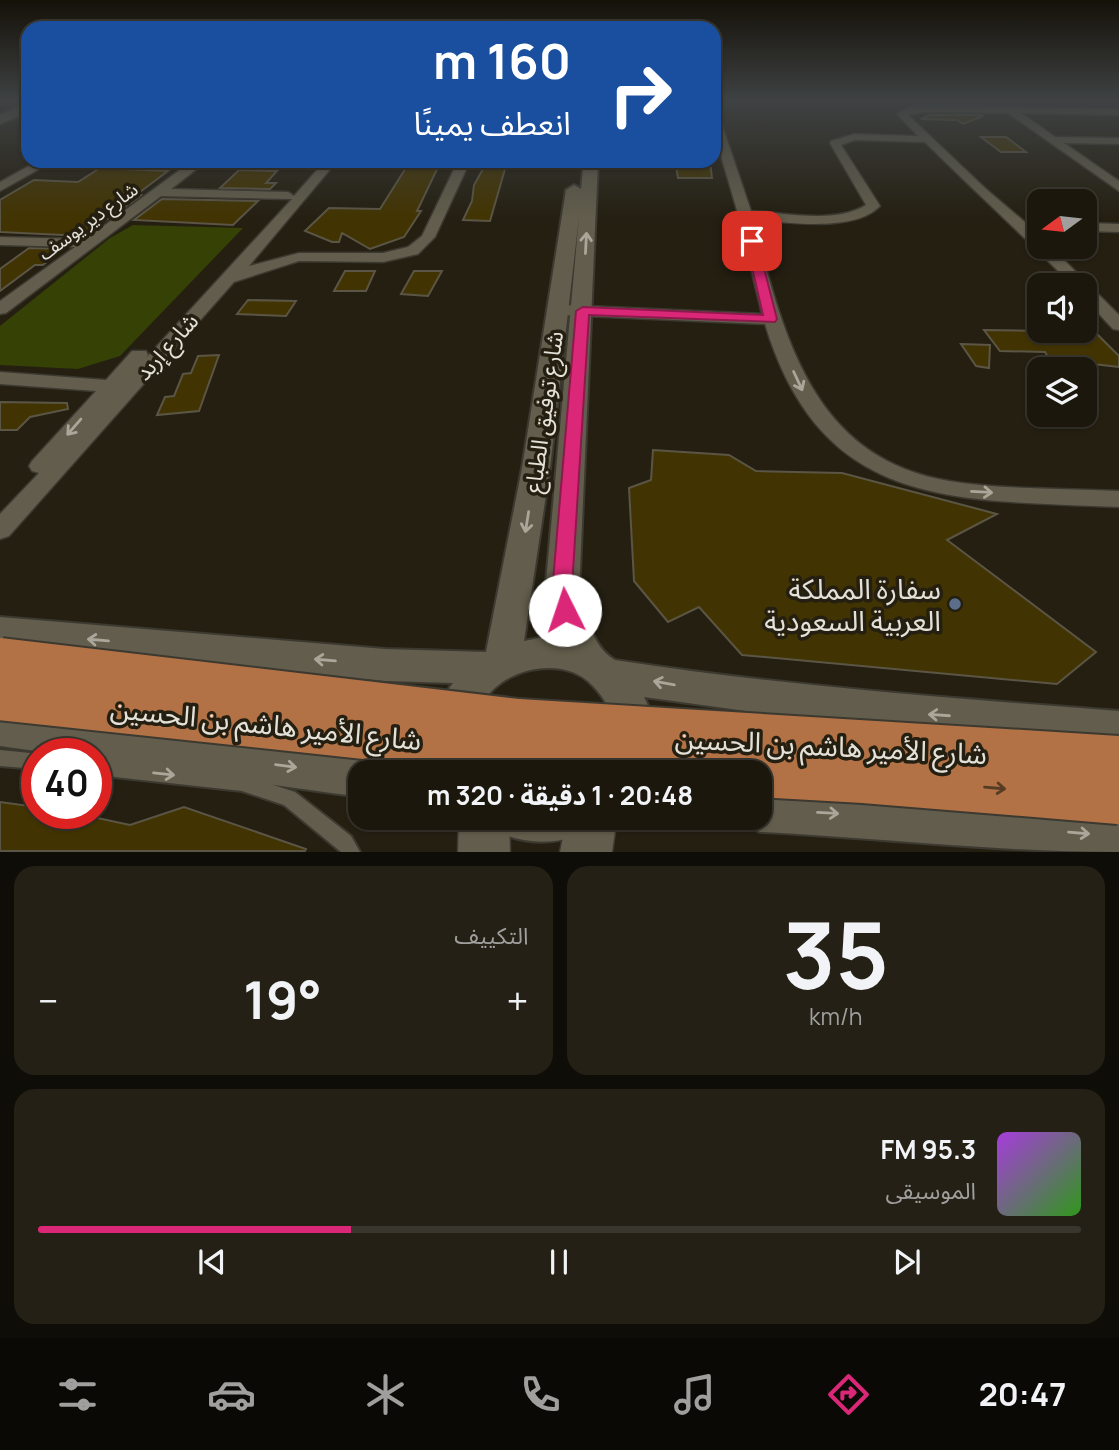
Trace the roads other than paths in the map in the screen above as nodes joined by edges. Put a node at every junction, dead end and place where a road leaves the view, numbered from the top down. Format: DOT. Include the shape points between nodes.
graph roads {
  1 [pos="722,140"];
  2 [pos="845,140"];
  3 [pos="927,140"];
  4 [pos="1037,140"];
  5 [pos="1054,140"];
  6 [pos="1078,140"];
  7 [pos="1119,141"];
  8 [pos="34,168"];
  9 [pos="192,168"];
  10 [pos="314,168"];
  11 [pos="325,168"];
  12 [pos="461,168"];
  13 [pos="578,168"];
  14 [pos="590,168"];
  15 [pos="1090,180"];
  16 [pos="1116,182"];
  17 [pos="0,187"];
  18 [pos="160,192"];
  19 [pos="288,196"];
  20 [pos="1119,201"];
  21 [pos="746,215"];
  22 [pos="1020,223"];
  23 [pos="1027,224"];
  24 [pos="273,227"];
  25 [pos="1097,227"];
  26 [pos="1119,228"];
  27 [pos="1027,230"];
  28 [pos="0,240"];
  29 [pos="92,243"];
  30 [pos="245,252"];
  31 [pos="300,254"];
  32 [pos="1055,259"];
  33 [pos="1069,273"];
  34 [pos="224,282"];
  35 [pos="1097,302"];
  36 [pos="0,309"];
  37 [pos="570,310"];
  38 [pos="771,319"];
  39 [pos="1119,325"];
  40 [pos="0,377"];
  41 [pos="125,381"];
  42 [pos="1119,499"];
  43 [pos="0,509"];
  44 [pos="0,530"];
  45 [pos="0,631"];
  46 [pos="0,664"];
  47 [pos="385,665"];
  48 [pos="496,665"];
  49 [pos="600,669"];
  50 [pos="708,691"];
  51 [pos="0,694"];
  52 [pos="0,728"];
  53 [pos="1119,729"];
  54 [pos="0,758"];
  55 [pos="21,760"];
  56 [pos="372,760"];
  57 [pos="454,760"];
  58 [pos="632,760"];
  59 [pos="691,760"];
  60 [pos="1119,762"];
  61 [pos="112,769"];
  62 [pos="348,775"];
  63 [pos="1119,798"];
  64 [pos="772,811"];
  65 [pos="484,830"];
  66 [pos="590,830"];
  67 [pos="1119,836"];
  68 [pos="351,852"];
  69 [pos="484,852"];
  70 [pos="586,852"];
  1 -- 21 [label="street"];
  2 -- 21 [label="street" via="835,143 873,206 864,214"];
  3 -- 22 [label="street"];
  4 -- 15 [label="street"];
  5 -- 16 [label="street"];
  6 -- 7 [label="street"];
  8 -- 17 [label="street"];
  9 -- 18 [label="street, شارع دير يوسف"];
  10 -- 19 [label="street, شارع إربد"];
  11 -- 24 [label="street, شارع إربد"];
  12 -- 31 [label="street" via="427,238 416,248 380,257"];
  13 -- 37 [label="street, شارع توفيق الطباع"];
  37 -- 14 [label="street, شارع توفيق الطباع, one-way"];
  15 -- 16 [label="street"];
  15 -- 20 [label="street"];
  18 -- 19 [label="street"];
  18 -- 29 [label="street, شارع دير يوسف"];
  19 -- 30 [label="street, شارع إربد"];
  21 -- 38 [label="street"];
  22 -- 23 [label="street"];
  22 -- 27 [label="street"];
  24 -- 30 [label="street, شارع إربد"];
  24 -- 31 [label="street"];
  25 -- 26 [label="street"];
  28 -- 29 [label="street"];
  29 -- 36 [label="street, شارع دير يوسف"];
  30 -- 31 [label="street"];
  30 -- 34 [label="street, شارع إربد"];
  30 -- 41 [label="street, شارع إربد"];
  31 -- 34 [label="street"];
  32 -- 33 [label="street"];
  34 -- 41 [label="street, شارع إربد"];
  35 -- 39 [label="street"];
  37 -- 38 [label="street"];
  37 -- 48 [label="street, شارع توفيق الطباع, one-way"];
  37 -- 49 [label="street, شارع توفيق الطباع" via="562,593 572,628"];
  38 -- 42 [label="street, one-way" via="810,408 867,461 926,484 973,492"];
  40 -- 41 [label="street"];
  41 -- 43 [label="street, شارع إربد, one-way"];
  41 -- 44 [label="street, شارع إربد"];
  47 -- 45 [label="street, one-way"];
  46 -- 60 [label="highway, شارع الأمير هاشم بن الحسين, bridge" via="518,725"];
  47 -- 48 [label="street"];
  47 -- 56 [label="street" via="413,684 415,713"];
  48 -- 49 [label="street" via="526,654 549,652"];
  48 -- 57 [label="street" via="473,683 460,702 451,749"];
  50 -- 49 [label="street, one-way"];
  49 -- 58 [label="street, شارع توفيق الطباع" via="622,691 632,712 636,736"];
  53 -- 50 [label="street, one-way" via="848,708"];
  50 -- 59 [label="street" via="682,722 681,734"];
  51 -- 63 [label="highway, شارع الأمير هاشم بن الحسين, one-way, bridge" via="672,766"];
  52 -- 62 [label="street, one-way"];
  54 -- 55 [label="lane"];
  61 -- 68 [label="lane, one-way" via="242,783 289,797"];
  64 -- 67 [label="street, one-way"];
  65 -- 69 [label="main road"];
  66 -- 70 [label="main road"];
}
